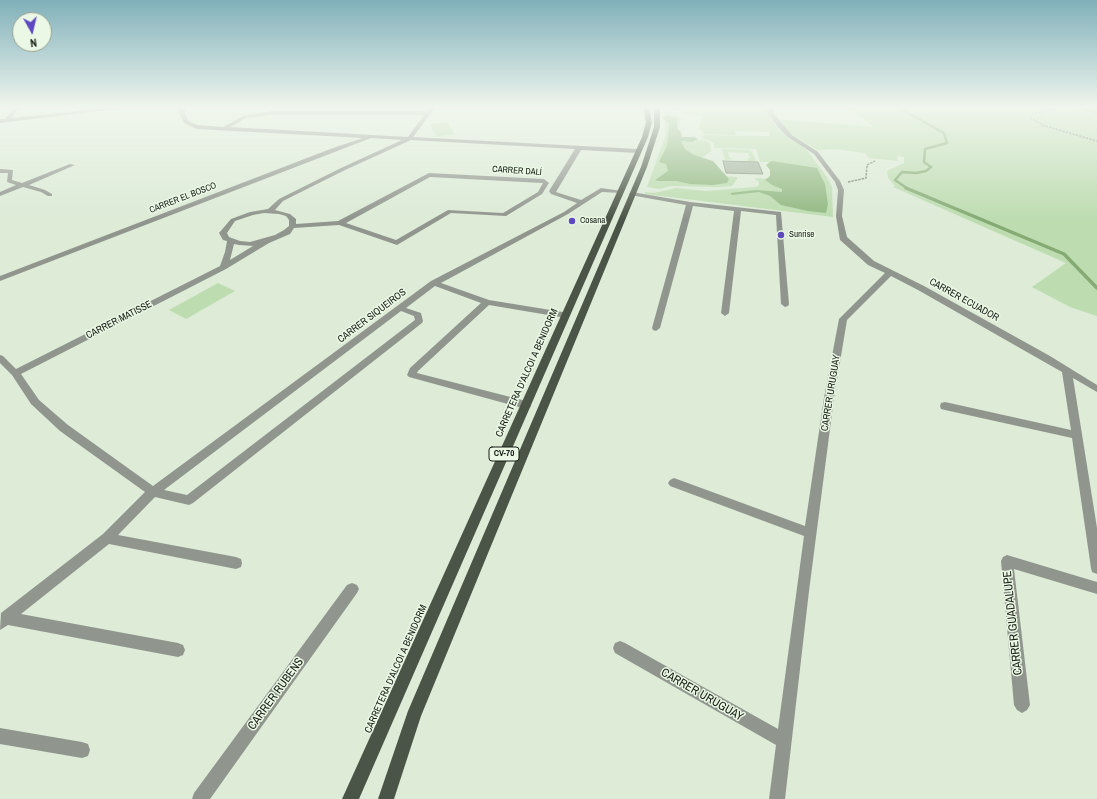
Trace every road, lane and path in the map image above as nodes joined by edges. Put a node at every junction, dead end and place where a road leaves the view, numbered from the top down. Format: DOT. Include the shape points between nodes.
graph roads {
  1 [pos="350,144"];
  2 [pos="397,144"];
  3 [pos="509,144"];
  4 [pos="641,144"];
  5 [pos="652,144"];
  6 [pos="803,144"];
  7 [pos="579,148"];
  8 [pos="638,151"];
  9 [pos="875,161"];
  10 [pos="72,165"];
  11 [pos="0,171"];
  12 [pos="838,182"];
  13 [pos="23,185"];
  14 [pos="620,192"];
  15 [pos="0,194"];
  16 [pos="632,194"];
  17 [pos="50,195"];
  18 [pos="581,202"];
  19 [pos="690,204"];
  20 [pos="738,208"];
  21 [pos="270,211"];
  22 [pos="340,223"];
  23 [pos="292,226"];
  24 [pos="231,241"];
  25 [pos="266,241"];
  26 [pos="223,267"];
  27 [pos="890,273"];
  28 [pos="0,279"];
  29 [pos="434,283"];
  30 [pos="487,302"];
  31 [pos="785,304"];
  32 [pos="400,308"];
  33 [pos="726,313"];
  34 [pos="566,315"];
  35 [pos="656,328"];
  36 [pos="0,358"];
  37 [pos="1067,371"];
  38 [pos="15,373"];
  39 [pos="1097,389"];
  40 [pos="526,405"];
  41 [pos="945,406"];
  42 [pos="1077,436"];
  43 [pos="674,483"];
  44 [pos="153,492"];
  45 [pos="810,533"];
  46 [pos="107,538"];
  47 [pos="236,563"];
  48 [pos="1097,568"];
  49 [pos="1097,588"];
  50 [pos="352,589"];
  51 [pos="3,621"];
  52 [pos="620,648"];
  53 [pos="178,650"];
  54 [pos="1022,705"];
  55 [pos="0,736"];
  56 [pos="784,742"];
  57 [pos="82,750"];
  58 [pos="200,799"];
  59 [pos="350,799"];
  60 [pos="386,799"];
  61 [pos="777,799"];
  1 -- 28 [label="street, CARRER EL BOSCO"];
  2 -- 21 [label="street" via="281,200"];
  3 -- 7 [label="street"];
  4 -- 8 [label="main road, CARRETERA D'ALCOI A BENIDORM / CV-70"];
  5 -- 16 [label="main road, CV-70"];
  6 -- 12 [label="street" via="816,153"];
  7 -- 8 [label="street"];
  7 -- 18 [label="street" via="552,191"];
  8 -- 14 [label="main road, CARRETERA D'ALCOI A BENIDORM / CV-70"];
  9 -- 12 [label="path" via="867,165 866,178"];
  10 -- 13 [label="street"];
  11 -- 13 [label="street" via="11,171 8,180"];
  12 -- 27 [label="street, CARRER ECUADOR" via="841,190 840,216 843,238 871,264"];
  13 -- 15 [label="street"];
  13 -- 17 [label="street"];
  14 -- 18 [label="street, CARRER SIQUEIROS" via="601,190"];
  14 -- 34 [label="main road, CARRETERA D'ALCOI A BENIDORM / CV-70"];
  16 -- 19 [label="street"];
  16 -- 60 [label="main road, CV-70" via="413,716"];
  18 -- 29 [label="street, CARRER SIQUEIROS" via="566,213"];
  19 -- 20 [label="street"];
  19 -- 35 [label="street"];
  20 -- 31 [label="street" via="779,213"];
  20 -- 33 [label="street"];
  21 -- 23 [label="street" via="288,215 293,219"];
  21 -- 24 [label="street" via="252,213 226,226 223,233"];
  22 -- 22 [label="street, CARRER DALÍ" via="397,243 450,211 504,214 540,193 546,183 429,175"];
  22 -- 23 [label="street, CARRER DALÍ"];
  23 -- 25 [label="street" via="283,235"];
  24 -- 25 [label="street" via="250,244"];
  24 -- 26 [label="street"];
  25 -- 26 [label="street, CARRER MATISSE"];
  26 -- 38 [label="street, CARRER MATISSE"];
  27 -- 37 [label="street, CARRER ECUADOR"];
  27 -- 45 [label="street, CARRER URUGUAY" via="843,319"];
  29 -- 30 [label="street"];
  29 -- 32 [label="street, CARRER SIQUEIROS"];
  30 -- 34 [label="street"];
  30 -- 40 [label="street" via="413,370 412,375"];
  32 -- 44 [label="street, CARRER SIQUEIROS"];
  32 -- 44 [label="street" via="418,316 419,321 189,500"];
  34 -- 40 [label="main road, CARRETERA D'ALCOI A BENIDORM / CV-70"];
  36 -- 38 [label="street"];
  37 -- 39 [label="street, CARRER ECUADOR"];
  37 -- 42 [label="street"];
  38 -- 44 [label="street" via="35,402 64,428"];
  40 -- 59 [label="main road, CARRETERA D'ALCOI A BENIDORM / CV-70"];
  41 -- 42 [label="street"];
  42 -- 48 [label="street"];
  43 -- 45 [label="street"];
  44 -- 46 [label="street, CARRER SIQUEIROS"];
  45 -- 56 [label="street, CARRER URUGUAY"];
  46 -- 47 [label="street"];
  46 -- 51 [label="street, CARRER SIQUEIROS"];
  49 -- 54 [label="street, CARRER GUADALUPE" via="1007,561"];
  50 -- 58 [label="street, CARRER RUBENS"];
  51 -- 53 [label="street"];
  52 -- 56 [label="street, CARRER URUGUAY"];
  55 -- 57 [label="street"];
  56 -- 61 [label="street, CARRER URUGUAY"];
}
